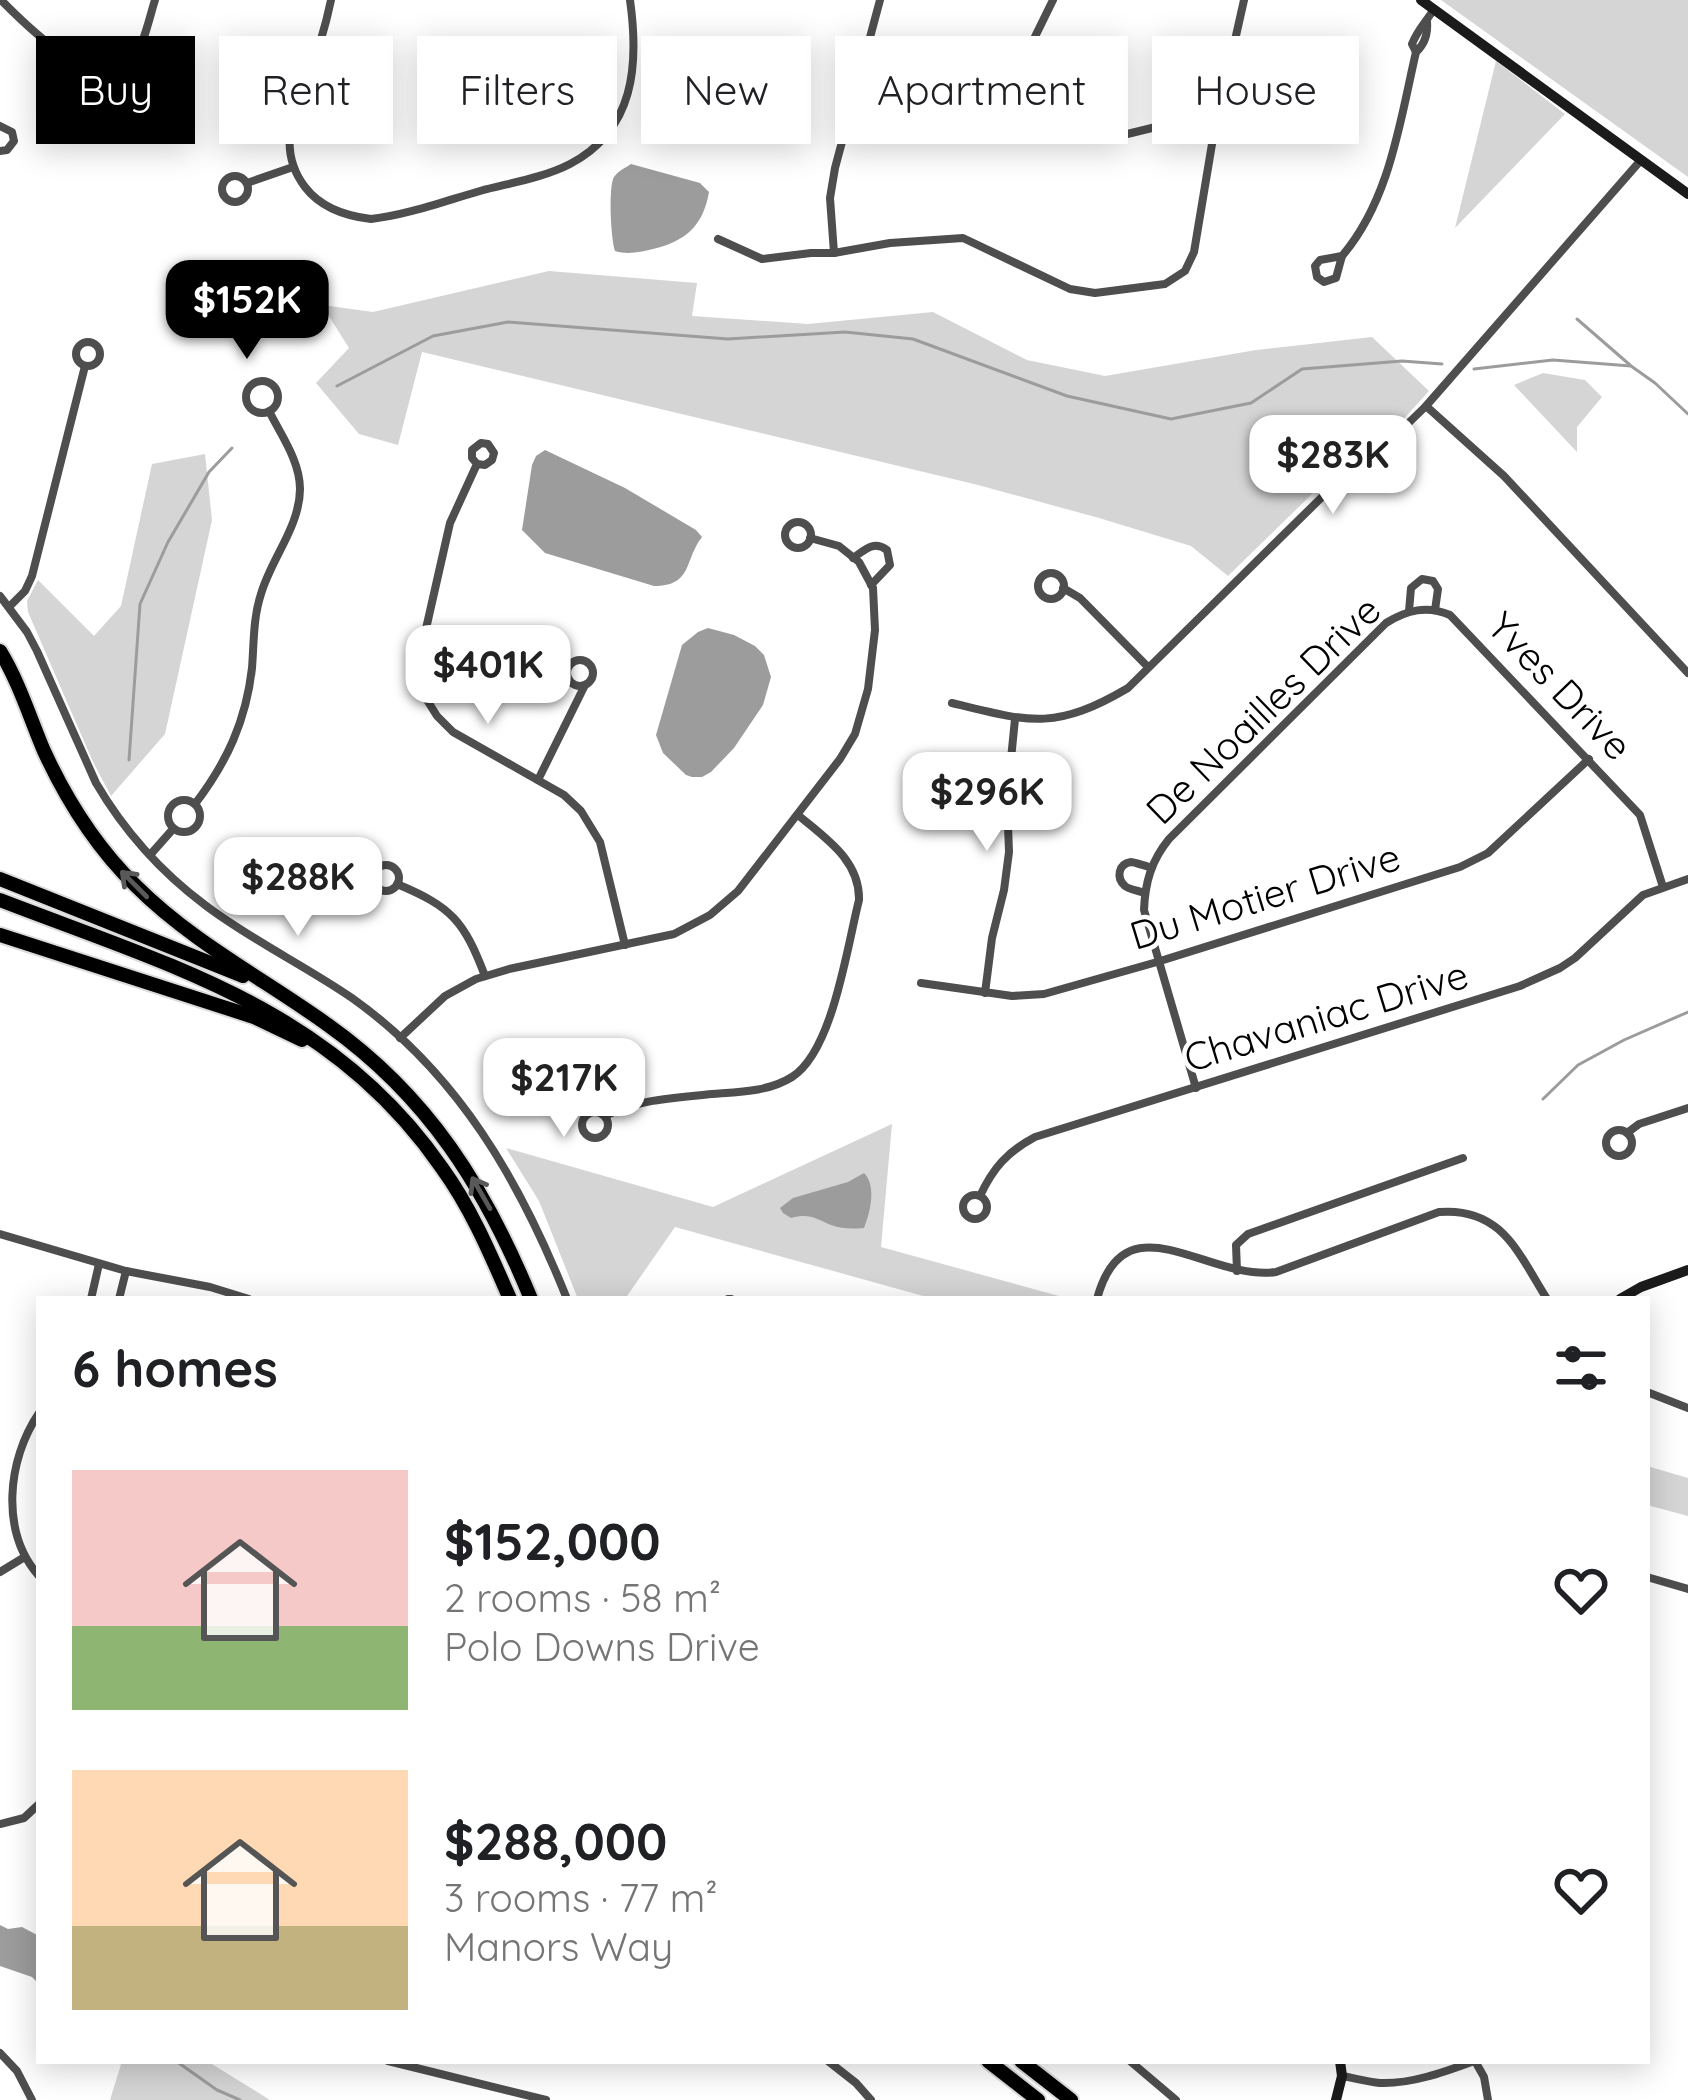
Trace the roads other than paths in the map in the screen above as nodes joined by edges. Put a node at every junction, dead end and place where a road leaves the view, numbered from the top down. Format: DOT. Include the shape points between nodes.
graph roads {
  1 [pos="1,0"];
  2 [pos="154,0"];
  3 [pos="331,0"];
  4 [pos="629,0"];
  5 [pos="880,0"];
  6 [pos="1053,0"];
  7 [pos="1244,0"];
  8 [pos="1421,0"];
  9 [pos="1434,9"];
  10 [pos="870,36"];
  11 [pos="1035,36"];
  12 [pos="1236,36"];
  13 [pos="0,126"];
  14 [pos="842,144"];
  15 [pos="1212,144"];
  16 [pos="0,151"];
  17 [pos="1642,160"];
  18 [pos="293,167"];
  19 [pos="248,183"];
  20 [pos="1688,194"];
  21 [pos="718,239"];
  22 [pos="834,253"];
  23 [pos="1342,256"];
  24 [pos="85,367"];
  25 [pos="1426,406"];
  26 [pos="269,412"];
  27 [pos="477,464"];
  28 [pos="810,538"];
  29 [pos="853,557"];
  30 [pos="872,585"];
  31 [pos="1063,588"];
  32 [pos="0,596"];
  33 [pos="9,607"];
  34 [pos="1431,609"];
  35 [pos="1409,611"];
  36 [pos="0,651"];
  37 [pos="1148,667"];
  38 [pos="1688,673"];
  39 [pos="586,686"];
  40 [pos="952,703"];
  41 [pos="1016,719"];
  42 [pos="1589,759"];
  43 [pos="538,780"];
  44 [pos="195,804"];
  45 [pos="798,815"];
  46 [pos="173,829"];
  47 [pos="150,856"];
  48 [pos="1151,868"];
  49 [pos="0,879"];
  50 [pos="1688,880"];
  51 [pos="397,884"];
  52 [pos="1663,887"];
  53 [pos="1144,893"];
  54 [pos="0,900"];
  55 [pos="0,935"];
  56 [pos="20,941"];
  57 [pos="625,945"];
  58 [pos="0,946"];
  59 [pos="1157,962"];
  60 [pos="485,976"];
  61 [pos="921,983"];
  62 [pos="985,993"];
  63 [pos="295,1003"];
  64 [pos="400,1038"];
  65 [pos="344,1061"];
  66 [pos="1196,1088"];
  67 [pos="1688,1108"];
  68 [pos="604,1116"];
  69 [pos="1627,1132"];
  70 [pos="1463,1158"];
  71 [pos="980,1196"];
  72 [pos="0,1234"];
  73 [pos="99,1264"];
  74 [pos="1688,1270"];
  75 [pos="126,1271"];
  76 [pos="1237,1271"];
  77 [pos="93,1296"];
  78 [pos="120,1296"];
  79 [pos="239,1296"];
  80 [pos="509,1296"];
  81 [pos="530,1296"];
  82 [pos="566,1296"];
  83 [pos="1098,1296"];
  84 [pos="1545,1296"];
  85 [pos="1625,1296"];
  86 [pos="1650,1393"];
  87 [pos="1688,1408"];
  88 [pos="36,1418"];
  89 [pos="23,1558"];
  90 [pos="0,1572"];
  91 [pos="36,1573"];
  92 [pos="1650,1577"];
  93 [pos="1688,1589"];
  94 [pos="36,1807"];
  95 [pos="0,1824"];
  96 [pos="0,2053"];
  97 [pos="832,2064"];
  98 [pos="992,2064"];
  99 [pos="1026,2064"];
  100 [pos="1134,2064"];
  101 [pos="1340,2064"];
  102 [pos="1465,2064"];
  103 [pos="1476,2064"];
  104 [pos="434,2066"];
  105 [pos="1342,2076"];
  106 [pos="32,2100"];
  107 [pos="546,2100"];
  108 [pos="872,2100"];
  109 [pos="1038,2100"];
  110 [pos="1071,2100"];
  111 [pos="1176,2100"];
  112 [pos="1336,2100"];
  113 [pos="1488,2100"];
  1 -- 2 [label="street" via="52,49 109,69 134,60"];
  3 -- 18 [label="street" via="289,128"];
  4 -- 18 [label="street" via="631,90 618,118 573,162 370,219 321,204"];
  5 -- 10 [label="street"];
  6 -- 11 [label="street"];
  7 -- 12 [label="street"];
  8 -- 9 [label="street"];
  9 -- 17 [label="street"];
  9 -- 23 [label="street" via="1412,44 1386,175"];
  13 -- 16 [label="street" via="14,141"];
  14 -- 22 [label="street" via="830,198"];
  15 -- 22 [label="street" via="1194,252 1166,284 1095,293 1059,285 963,238"];
  17 -- 20 [label="street"];
  17 -- 25 [label="street"];
  18 -- 19 [label="street"];
  21 -- 22 [label="street" via="762,259"];
  24 -- 33 [label="street" via="32,576"];
  25 -- 37 [label="street"];
  25 -- 38 [label="street" via="1504,476"];
  26 -- 26 [label="street" via="277,389 255,381 247,404"];
  26 -- 44 [label="street" via="297,469 296,514 258,603 235,741"];
  27 -- 43 [label="street" via="450,523 418,664 421,685 452,731"];
  28 -- 29 [label="street"];
  29 -- 30 [label="street"];
  29 -- 30 [label="street" via="871,545 887,550 890,565"];
  30 -- 45 [label="street" via="864,711"];
  31 -- 37 [label="street"];
  32 -- 33 [label="street"];
  33 -- 47 [label="street" via="107,802"];
  34 -- 35 [label="street, De Noailles Drive"];
  34 -- 35 [label="street, Yves Drive" via="1438,589 1422,579 1411,588"];
  34 -- 42 [label="street, Yves Drive" via="1450,615"];
  35 -- 48 [label="street, De Noailles Drive" via="1386,622 1169,839"];
  63 -- 36 [label="highway, one-way" via="182,926 113,862 59,782"];
  37 -- 41 [label="street" via="1090,707 1054,720"];
  39 -- 43 [label="street"];
  40 -- 41 [label="street"];
  41 -- 62 [label="street" via="1006,871"];
  42 -- 52 [label="street, Yves Drive" via="1640,814"];
  42 -- 59 [label="street, Du Motier Drive" via="1478,860"];
  43 -- 57 [label="street" via="591,825"];
  44 -- 46 [label="street" via="196,826"];
  44 -- 46 [label="street" via="173,804"];
  45 -- 57 [label="street" via="720,907 674,934"];
  45 -- 68 [label="street" via="839,850 859,887 814,1057 764,1088 644,1102"];
  46 -- 47 [label="street"];
  47 -- 64 [label="street" via="206,906 350,996"];
  48 -- 53 [label="street, De Noailles Drive"];
  48 -- 53 [label="street, De Noailles Drive" via="1132,862 1120,872 1123,884"];
  49 -- 63 [label="highway"];
  50 -- 52 [label="street, Chavaniac Drive"];
  51 -- 60 [label="street" via="459,921"];
  52 -- 66 [label="street, Chavaniac Drive" via="1541,978"];
  53 -- 59 [label="street, De Noailles Drive"];
  54 -- 65 [label="highway" via="251,1001"];
  55 -- 56 [label="highway"];
  56 -- 58 [label="highway"];
  56 -- 65 [label="highway" via="254,1017"];
  57 -- 60 [label="street"];
  59 -- 62 [label="street, Du Motier Drive" via="1030,997"];
  59 -- 66 [label="street, De Noailles Drive"];
  60 -- 64 [label="street" via="445,996"];
  61 -- 62 [label="street, Du Motier Drive"];
  81 -- 63 [label="highway, one-way" via="493,1214 434,1123 383,1070"];
  64 -- 82 [label="street" via="448,1086 506,1167"];
  65 -- 80 [label="highway" via="443,1168"];
  66 -- 71 [label="street, Chavaniac Drive" via="1035,1137 1000,1161"];
  67 -- 69 [label="street"];
  70 -- 76 [label="street" via="1248,1234 1236,1245"];
  72 -- 73 [label="street"];
  73 -- 75 [label="street"];
  73 -- 77 [label="street"];
  74 -- 85 [label="street"];
  75 -- 78 [label="street"];
  75 -- 79 [label="street"];
  76 -- 83 [label="street" via="1147,1246 1120,1256"];
  76 -- 84 [label="street" via="1276,1272 1439,1212 1463,1212 1502,1231"];
  86 -- 87 [label="street"];
  88 -- 89 [label="street" via="9,1494"];
  89 -- 90 [label="street"];
  89 -- 91 [label="street"];
  92 -- 93 [label="street"];
  94 -- 95 [label="street"];
  96 -- 106 [label="street"];
  97 -- 108 [label="street"];
  98 -- 109 [label="highway"];
  99 -- 110 [label="highway"];
  100 -- 111 [label="street"];
  101 -- 105 [label="street"];
  102 -- 105 [label="street" via="1380,2083"];
  103 -- 113 [label="street"];
  104 -- 107 [label="street"];
  105 -- 112 [label="street"];
}
